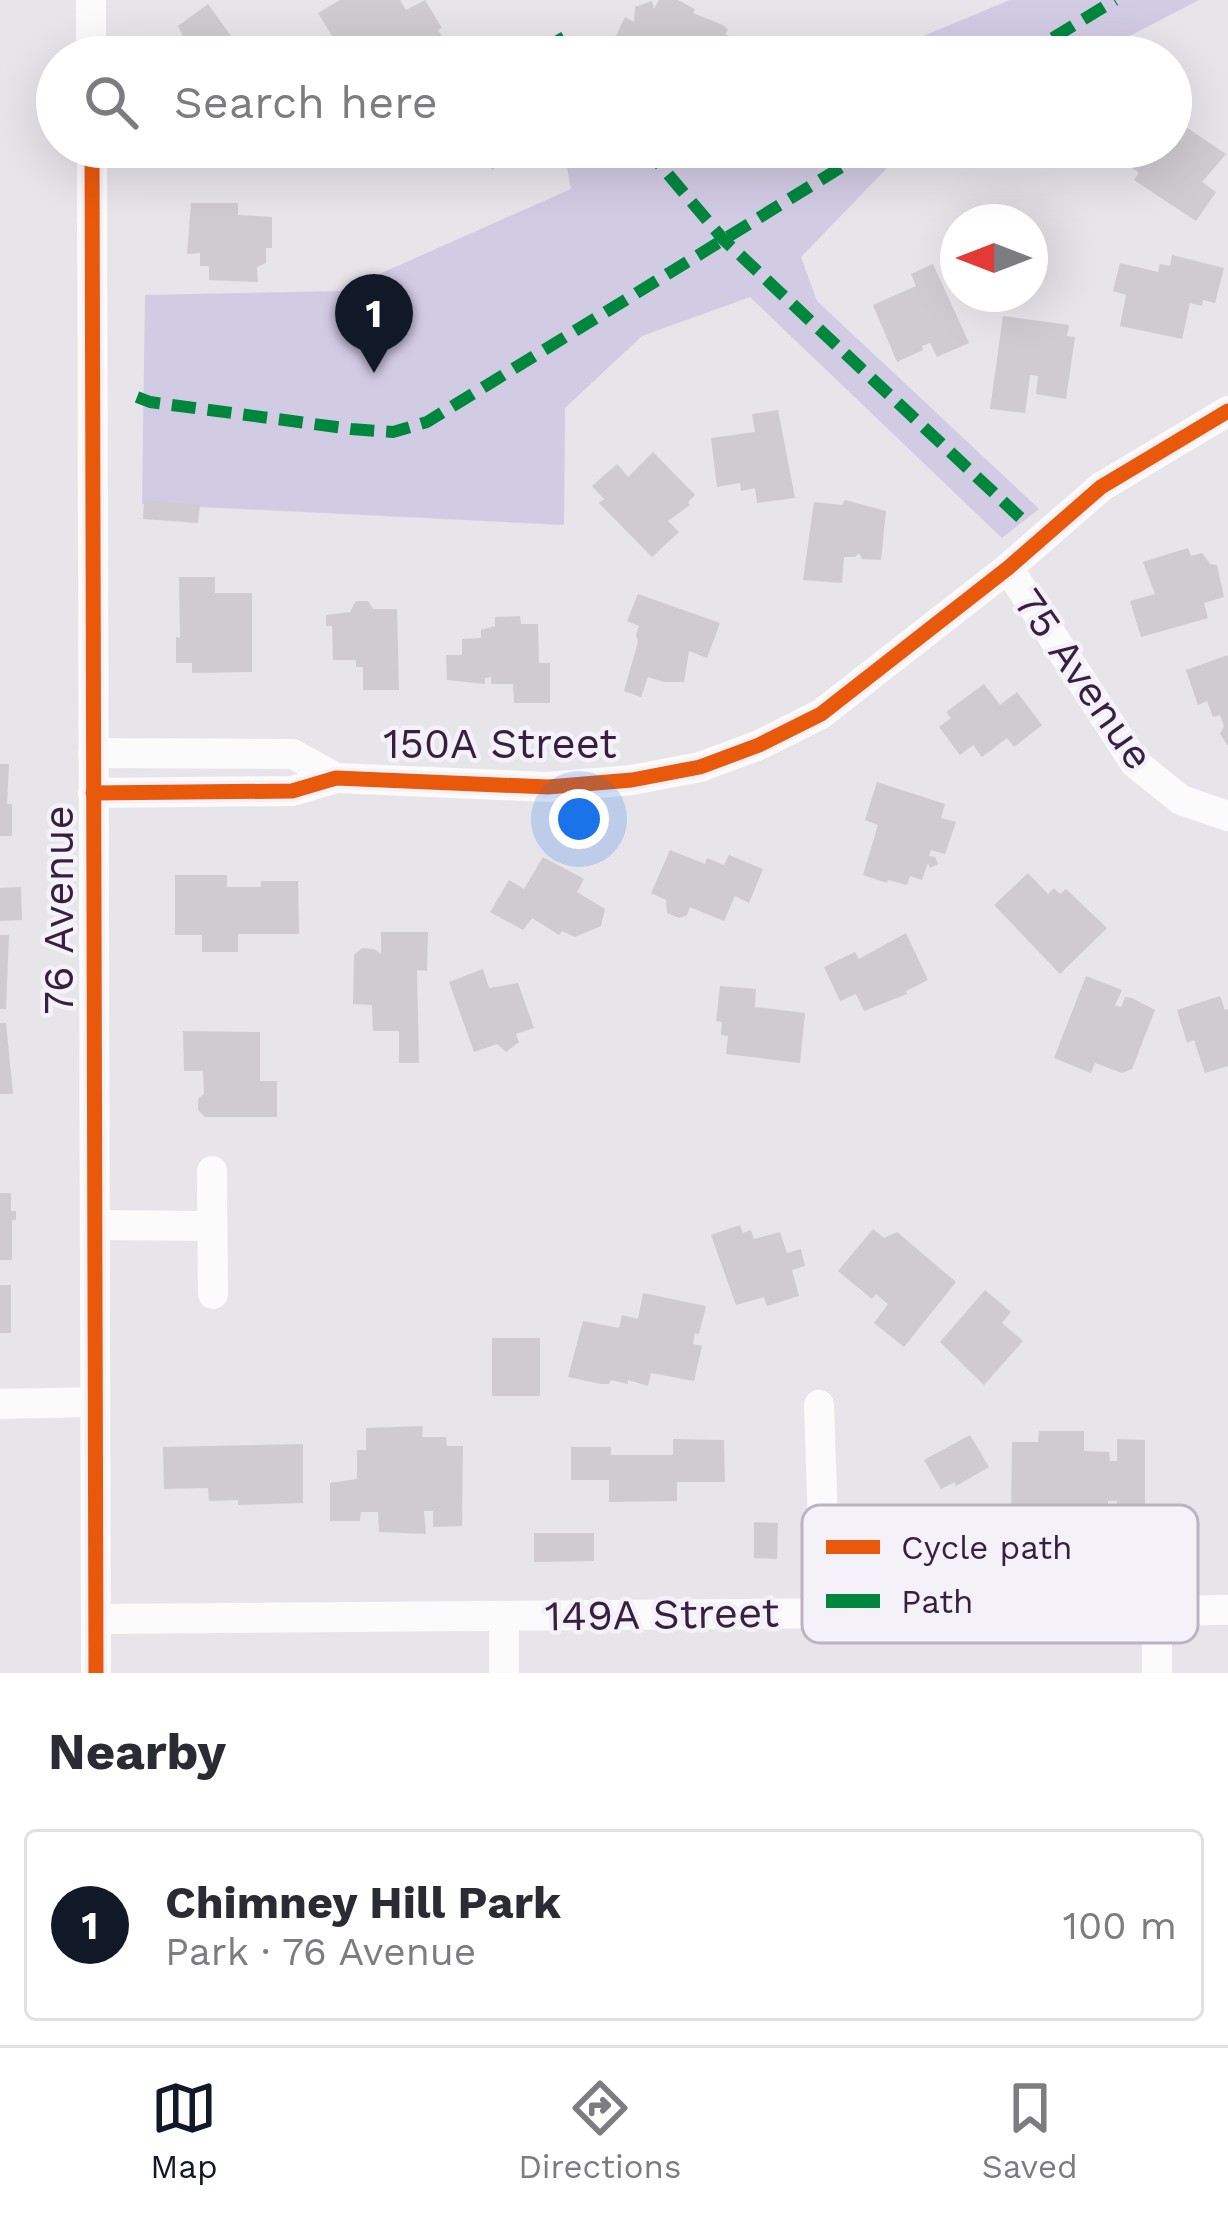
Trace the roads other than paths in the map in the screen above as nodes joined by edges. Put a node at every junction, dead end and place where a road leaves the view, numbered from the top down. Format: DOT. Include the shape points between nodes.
graph roads {
  1 [pos="91,0"];
  2 [pos="91,36"];
  3 [pos="92,168"];
  4 [pos="1228,411"];
  5 [pos="1008,568"];
  6 [pos="93,753"];
  7 [pos="336,778"];
  8 [pos="93,794"];
  9 [pos="1228,816"];
  10 [pos="212,1171"];
  11 [pos="95,1225"];
  12 [pos="212,1226"];
  13 [pos="213,1294"];
  14 [pos="95,1402"];
  15 [pos="0,1404"];
  16 [pos="819,1405"];
  17 [pos="822,1505"];
  18 [pos="1198,1610"];
  19 [pos="1228,1610"];
  20 [pos="802,1612"];
  21 [pos="504,1616"];
  22 [pos="96,1619"];
  23 [pos="96,1673"];
  24 [pos="504,1673"];
  1 -- 2 [label="street"];
  3 -- 6 [label="street, 76 Avenue"];
  4 -- 5 [label="street, 150A Street" via="1101,488"];
  5 -- 7 [label="street, 150A Street" via="821,713 700,767 548,787"];
  5 -- 9 [label="street, 75 Avenue" via="1135,763 1181,800"];
  6 -- 7 [label="street, 150A Street" via="293,754"];
  6 -- 8 [label="street, 76 Avenue"];
  7 -- 8 [label="street, 150A Street" via="246,794"];
  8 -- 11 [label="street, 76 Avenue"];
  10 -- 12 [label="street"];
  11 -- 12 [label="street"];
  11 -- 14 [label="street, 76 Avenue"];
  12 -- 13 [label="street"];
  14 -- 15 [label="street"];
  14 -- 22 [label="street, 76 Avenue"];
  16 -- 17 [label="street"];
  18 -- 19 [label="street, 149A Street"];
  20 -- 21 [label="street, 149A Street"];
  21 -- 22 [label="street, 149A Street"];
  21 -- 24 [label="street"];
  22 -- 23 [label="street, 76 Avenue"];
}
